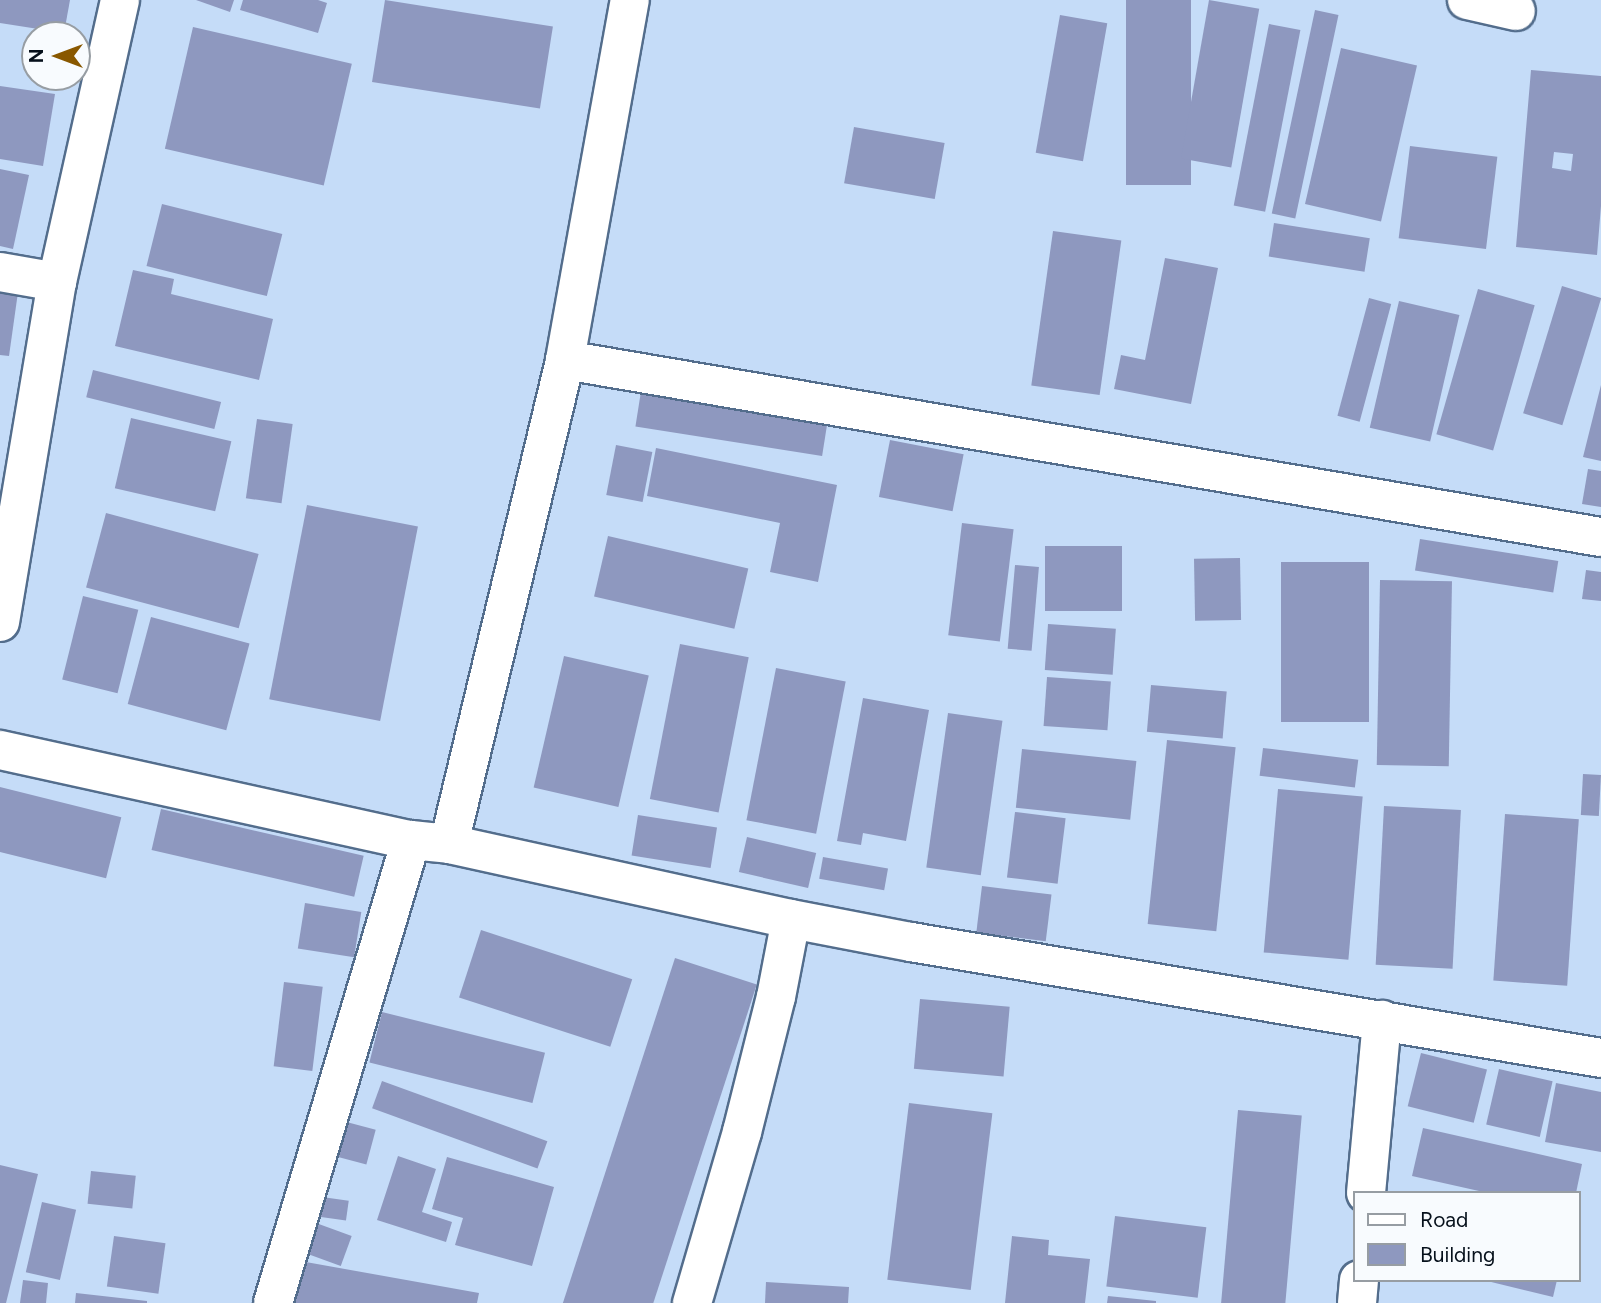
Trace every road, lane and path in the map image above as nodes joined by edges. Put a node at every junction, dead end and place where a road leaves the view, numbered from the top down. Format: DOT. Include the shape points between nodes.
graph roads {
  1 [pos="120,0"];
  2 [pos="630,0"];
  3 [pos="1466,0"];
  4 [pos="1516,11"];
  5 [pos="0,272"];
  6 [pos="57,282"];
  7 [pos="565,360"];
  8 [pos="1601,537"];
  9 [pos="0,622"];
  10 [pos="0,750"];
  11 [pos="411,840"];
  12 [pos="449,844"];
  13 [pos="791,919"];
  14 [pos="1382,1020"];
  15 [pos="1601,1058"];
  16 [pos="1366,1191"];
  17 [pos="1359,1282"];
  18 [pos="274,1303"];
  19 [pos="692,1303"];
  20 [pos="1357,1303"];
  1 -- 6 [label="street"];
  2 -- 7 [label="street"];
  3 -- 4 [label="street"];
  5 -- 6 [label="street"];
  6 -- 9 [label="street"];
  7 -- 8 [label="street"];
  7 -- 12 [label="street"];
  10 -- 11 [label="street"];
  11 -- 12 [label="street"];
  11 -- 18 [label="street"];
  12 -- 13 [label="street"];
  13 -- 14 [label="street"];
  13 -- 19 [label="street" via="742,1132"];
  14 -- 15 [label="street"];
  14 -- 16 [label="street"];
  17 -- 20 [label="street"];
}
